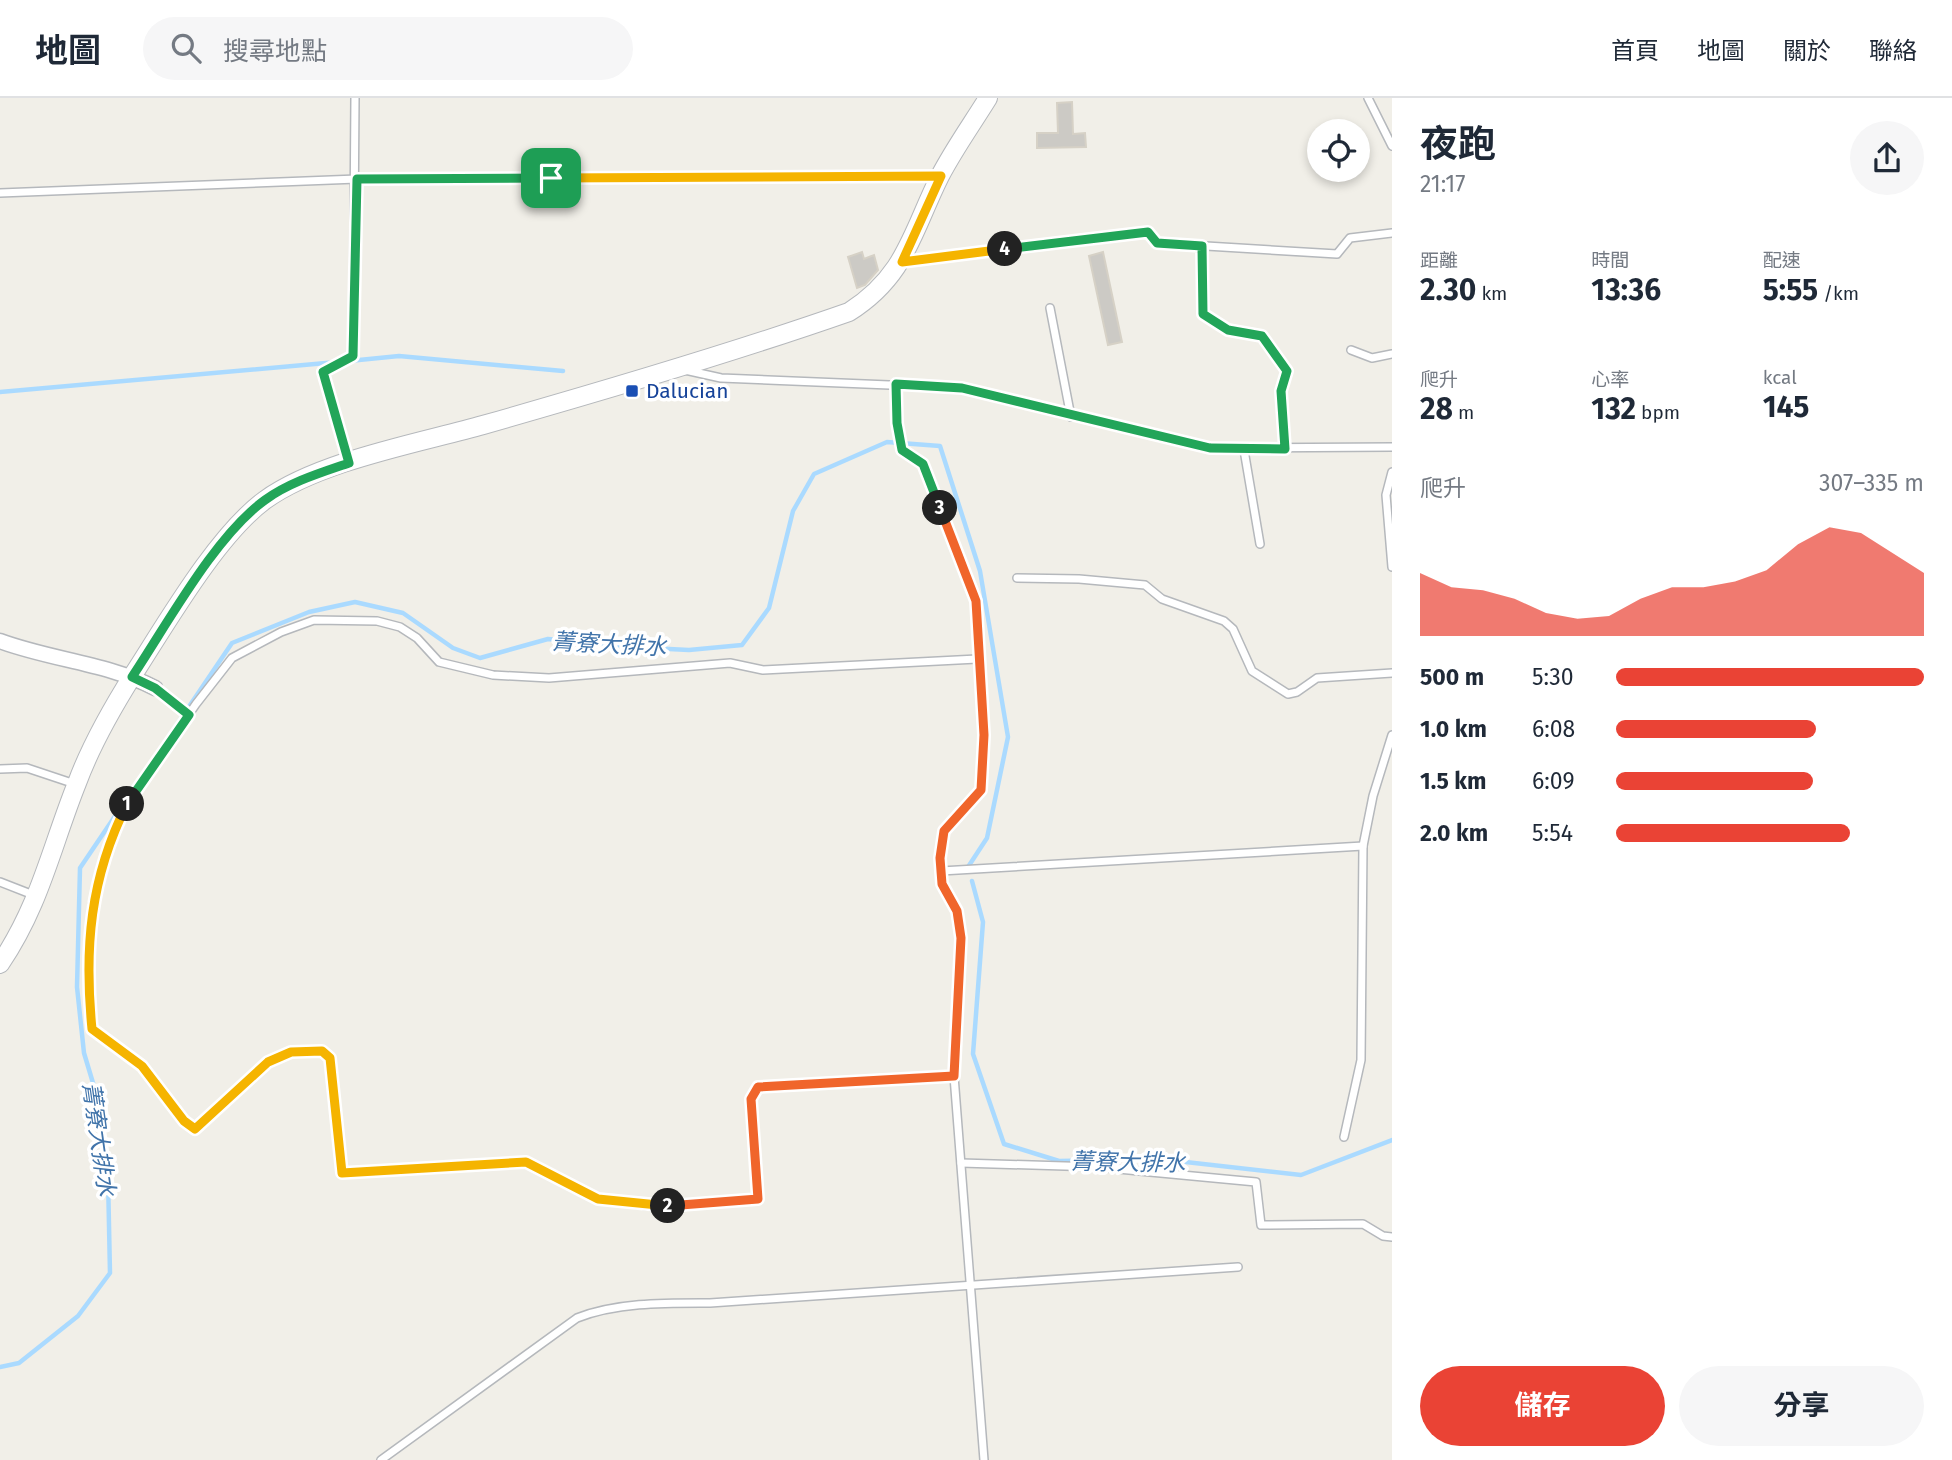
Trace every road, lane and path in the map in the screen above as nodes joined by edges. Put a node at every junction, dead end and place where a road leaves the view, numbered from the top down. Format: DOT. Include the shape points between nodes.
graph roads {
  1 [pos="355,98"];
  2 [pos="988,98"];
  3 [pos="1368,98"];
  4 [pos="1392,146"];
  5 [pos="941,176"];
  6 [pos="357,179"];
  7 [pos="0,193"];
  8 [pos="1392,233"];
  9 [pos="1202,246"];
  10 [pos="902,262"];
  11 [pos="1050,308"];
  12 [pos="1351,350"];
  13 [pos="1392,354"];
  14 [pos="677,368"];
  15 [pos="896,384"];
  16 [pos="1071,417"];
  17 [pos="1392,447"];
  18 [pos="1285,449"];
  19 [pos="1244,450"];
  20 [pos="349,463"];
  21 [pos="1392,472"];
  22 [pos="1260,544"];
  23 [pos="1392,567"];
  24 [pos="1017,578"];
  25 [pos="0,641"];
  26 [pos="977,659"];
  27 [pos="1392,673"];
  28 [pos="132,677"];
  29 [pos="155,688"];
  30 [pos="187,714"];
  31 [pos="1392,735"];
  32 [pos="0,769"];
  33 [pos="76,785"];
  34 [pos="1363,846"];
  35 [pos="941,872"];
  36 [pos="0,882"];
  37 [pos="37,897"];
  38 [pos="0,964"];
  39 [pos="954,1076"];
  40 [pos="1344,1137"];
  41 [pos="961,1163"];
  42 [pos="1392,1237"];
  43 [pos="1238,1267"];
  44 [pos="970,1283"];
  45 [pos="381,1460"];
  46 [pos="984,1460"];
  1 -- 6 [label="lane"];
  2 -- 5 [label="street"];
  3 -- 4 [label="lane"];
  5 -- 6 [label="lane"];
  5 -- 10 [label="street"];
  6 -- 7 [label="lane"];
  6 -- 20 [label="lane" via="353,356 323,372"];
  8 -- 9 [label="lane" via="1350,238 1337,254"];
  9 -- 10 [label="lane" via="1157,243 1148,232"];
  9 -- 18 [label="lane" via="1203,314 1228,330 1262,336 1287,371 1281,391"];
  10 -- 14 [label="street" via="868,300 849,312"];
  11 -- 16 [label="lane"];
  12 -- 13 [label="lane" via="1372,358"];
  14 -- 15 [label="lane" via="721,379"];
  14 -- 20 [label="street"];
  15 -- 16 [label="lane" via="962,388"];
  15 -- 26 [label="lane" via="902,450 923,464 976,601"];
  16 -- 19 [label="lane" via="1210,448"];
  17 -- 18 [label="lane"];
  18 -- 19 [label="lane"];
  19 -- 22 [label="lane"];
  20 -- 28 [label="street" via="295,482 242,518"];
  21 -- 23 [label="lane" via="1386,495"];
  24 -- 27 [label="lane" via="1145,585 1163,599 1224,621 1233,629 1252,671 1289,694 1317,678"];
  25 -- 28 [label="street"];
  26 -- 30 [label="lane" via="763,670 730,663 549,678 494,674 439,662 417,638 377,621 314,620 232,659"];
  26 -- 35 [label="lane" via="984,735 981,790 944,831"];
  28 -- 29 [label="street"];
  28 -- 33 [label="street" via="91,747"];
  29 -- 30 [label="lane"];
  30 -- 39 [label="lane" via="112,833 92,906 89,1000 92,1029 142,1066 195,1129 268,1062 291,1052 322,1051 330,1058 342,1173 526,1162 598,1199 657,1207 758,1199 751,1099 758,1087"];
  31 -- 34 [label="lane"];
  32 -- 33 [label="lane" via="27,768"];
  33 -- 37 [label="street"];
  34 -- 35 [label="lane"];
  34 -- 40 [label="lane" via="1361,1060"];
  35 -- 39 [label="lane" via="942,884 957,911 961,938"];
  36 -- 37 [label="lane"];
  37 -- 38 [label="street" via="23,930"];
  39 -- 41 [label="lane"];
  41 -- 42 [label="lane" via="1097,1167 1256,1182 1261,1225 1363,1224"];
  41 -- 44 [label="lane"];
  43 -- 44 [label="lane"];
  44 -- 45 [label="lane" via="594,1311 577,1318"];
  44 -- 46 [label="lane"];
}
